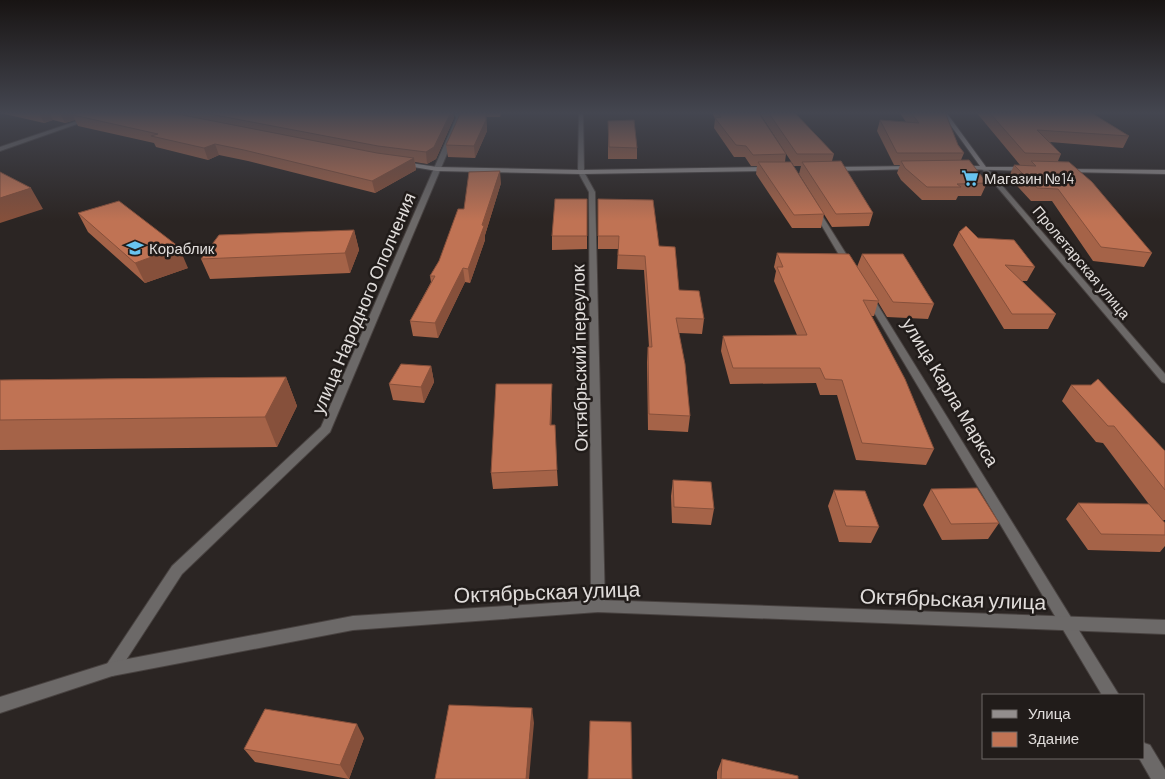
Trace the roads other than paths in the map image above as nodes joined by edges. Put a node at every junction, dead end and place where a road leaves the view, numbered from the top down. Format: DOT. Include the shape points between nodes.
graph roads {
  1 [pos="446,148"];
  2 [pos="581,148"];
  3 [pos="969,148"];
  4 [pos="399,164"];
  5 [pos="920,168"];
  6 [pos="958,168"];
  7 [pos="984,168"];
  8 [pos="437,169"];
  9 [pos="772,169"];
  10 [pos="826,169"];
  11 [pos="1033,169"];
  12 [pos="1061,170"];
  13 [pos="581,172"];
  14 [pos="1165,172"];
  15 [pos="810,200"];
  16 [pos="856,276"];
  17 [pos="867,293"];
  18 [pos="1165,380"];
  19 [pos="598,606"];
  20 [pos="1068,623"];
  21 [pos="1165,627"];
  22 [pos="112,669"];
  23 [pos="1110,694"];
  24 [pos="0,705"];
  25 [pos="1145,753"];
  26 [pos="1161,779"];
  1 -- 8 [label="street, улица Народного Ополчения"];
  2 -- 13 [label="street, Октябрьский переулок"];
  3 -- 7 [label="main road, Пролетарская улица"];
  4 -- 8 [label="main road"];
  5 -- 10 [label="main road"];
  6 -- 7 [label="main road"];
  7 -- 11 [label="main road"];
  7 -- 18 [label="street, Пролетарская улица"];
  8 -- 13 [label="main road"];
  8 -- 22 [label="street, улица Народного Ополчения" via="326,429 177,570"];
  9 -- 13 [label="main road"];
  12 -- 14 [label="main road"];
  13 -- 19 [label="street, Октябрьский переулок" via="592,192"];
  15 -- 16 [label="street"];
  17 -- 20 [label="street, улица Карла Маркса"];
  19 -- 20 [label="street, Октябрьская улица"];
  19 -- 22 [label="street, Октябрьская улица" via="353,622"];
  20 -- 21 [label="street, Октябрьская улица"];
  20 -- 23 [label="street, улица Карла Маркса"];
  22 -- 24 [label="street, Октябрьская улица"];
  25 -- 26 [label="street"];
}
